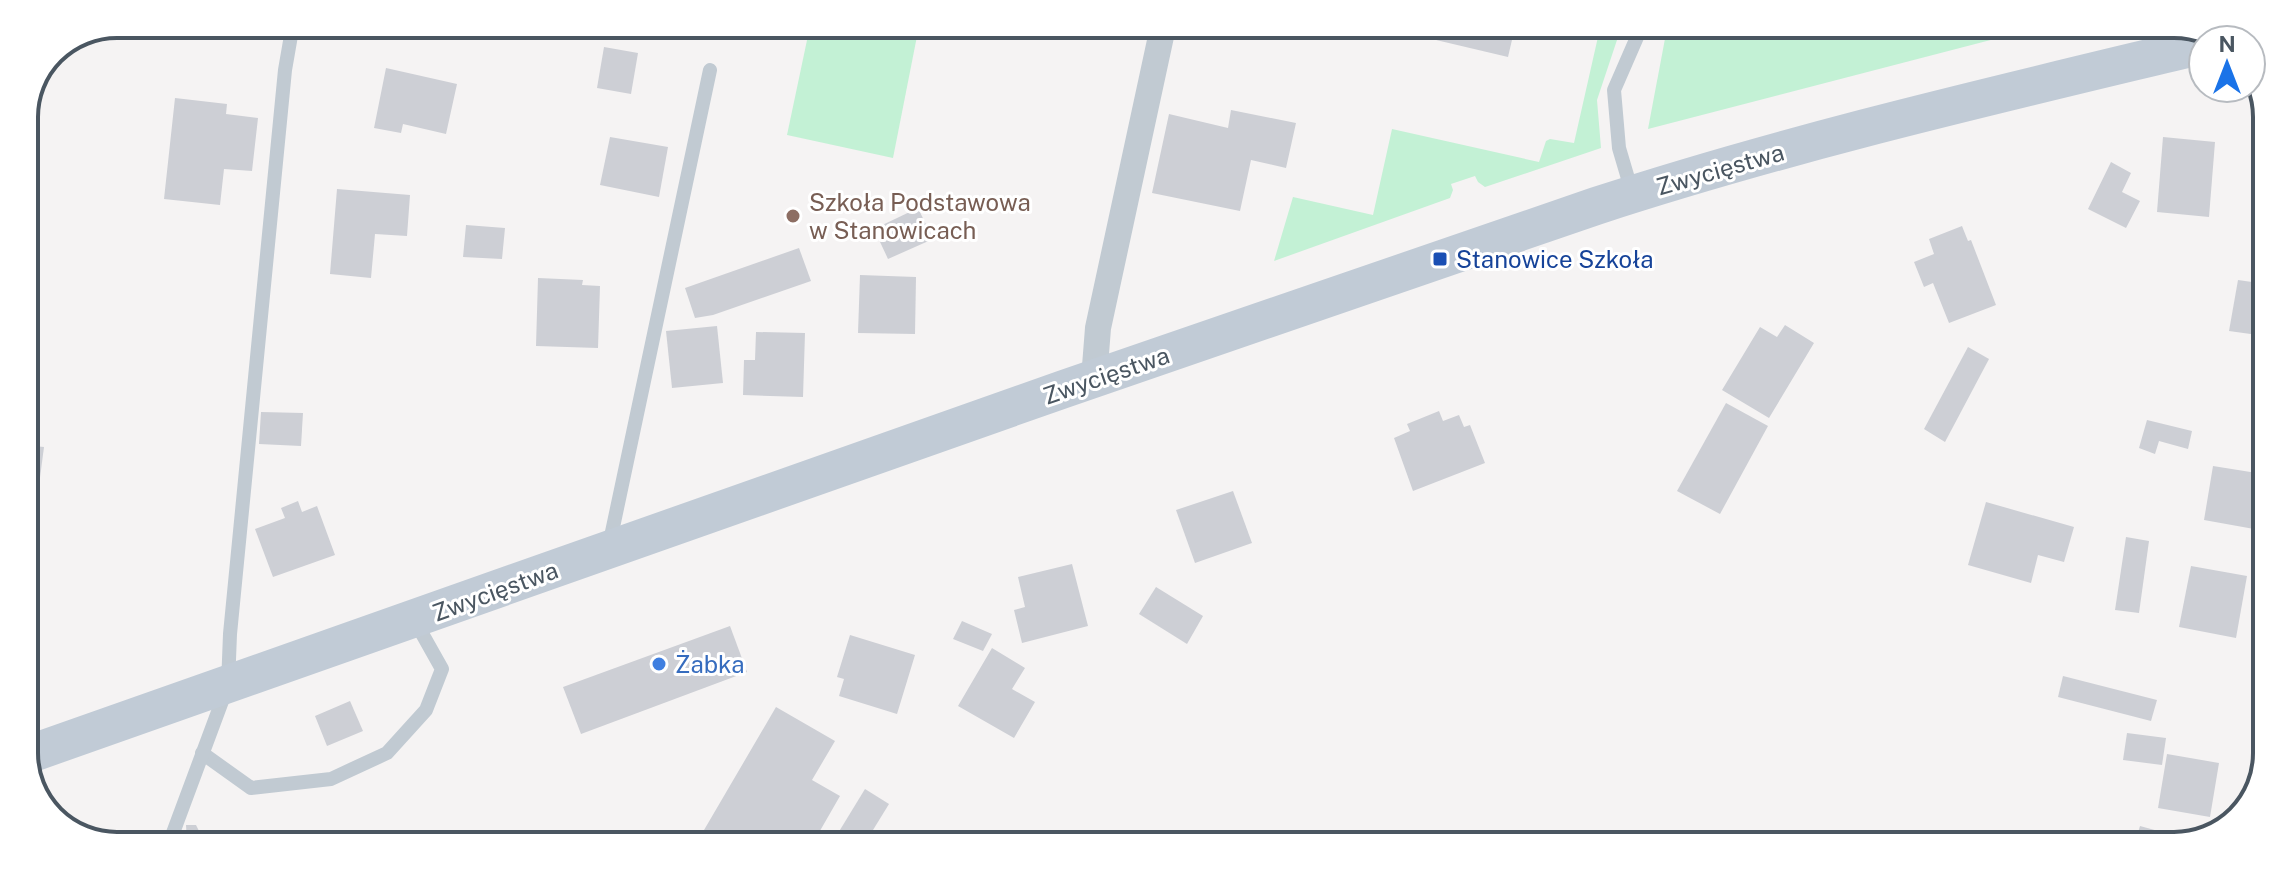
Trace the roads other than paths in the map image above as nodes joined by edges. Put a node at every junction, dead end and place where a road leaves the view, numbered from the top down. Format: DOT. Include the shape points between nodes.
graph roads {
  1 [pos="291,38"];
  2 [pos="1161,38"];
  3 [pos="1637,38"];
  4 [pos="2187,49"];
  5 [pos="710,70"];
  6 [pos="1632,194"];
  7 [pos="1094,379"];
  8 [pos="608,551"];
  9 [pos="414,620"];
  10 [pos="228,685"];
  11 [pos="38,751"];
  12 [pos="202,753"];
  13 [pos="173,832"];
  1 -- 10 [label="lane"];
  2 -- 7 [label="street" via="1098,328"];
  3 -- 6 [label="lane" via="1614,90 1619,148"];
  4 -- 6 [label="main road, Zwycięstwa" via="1937,109"];
  5 -- 8 [label="lane"];
  6 -- 7 [label="main road, Zwycięstwa"];
  7 -- 8 [label="main road, Zwycięstwa"];
  8 -- 9 [label="main road, Zwycięstwa"];
  9 -- 10 [label="main road, Zwycięstwa"];
  9 -- 12 [label="lane" via="442,669 426,710 387,753 331,779 251,788"];
  10 -- 11 [label="main road, Zwycięstwa"];
  10 -- 12 [label="lane"];
  12 -- 13 [label="lane"];
}
